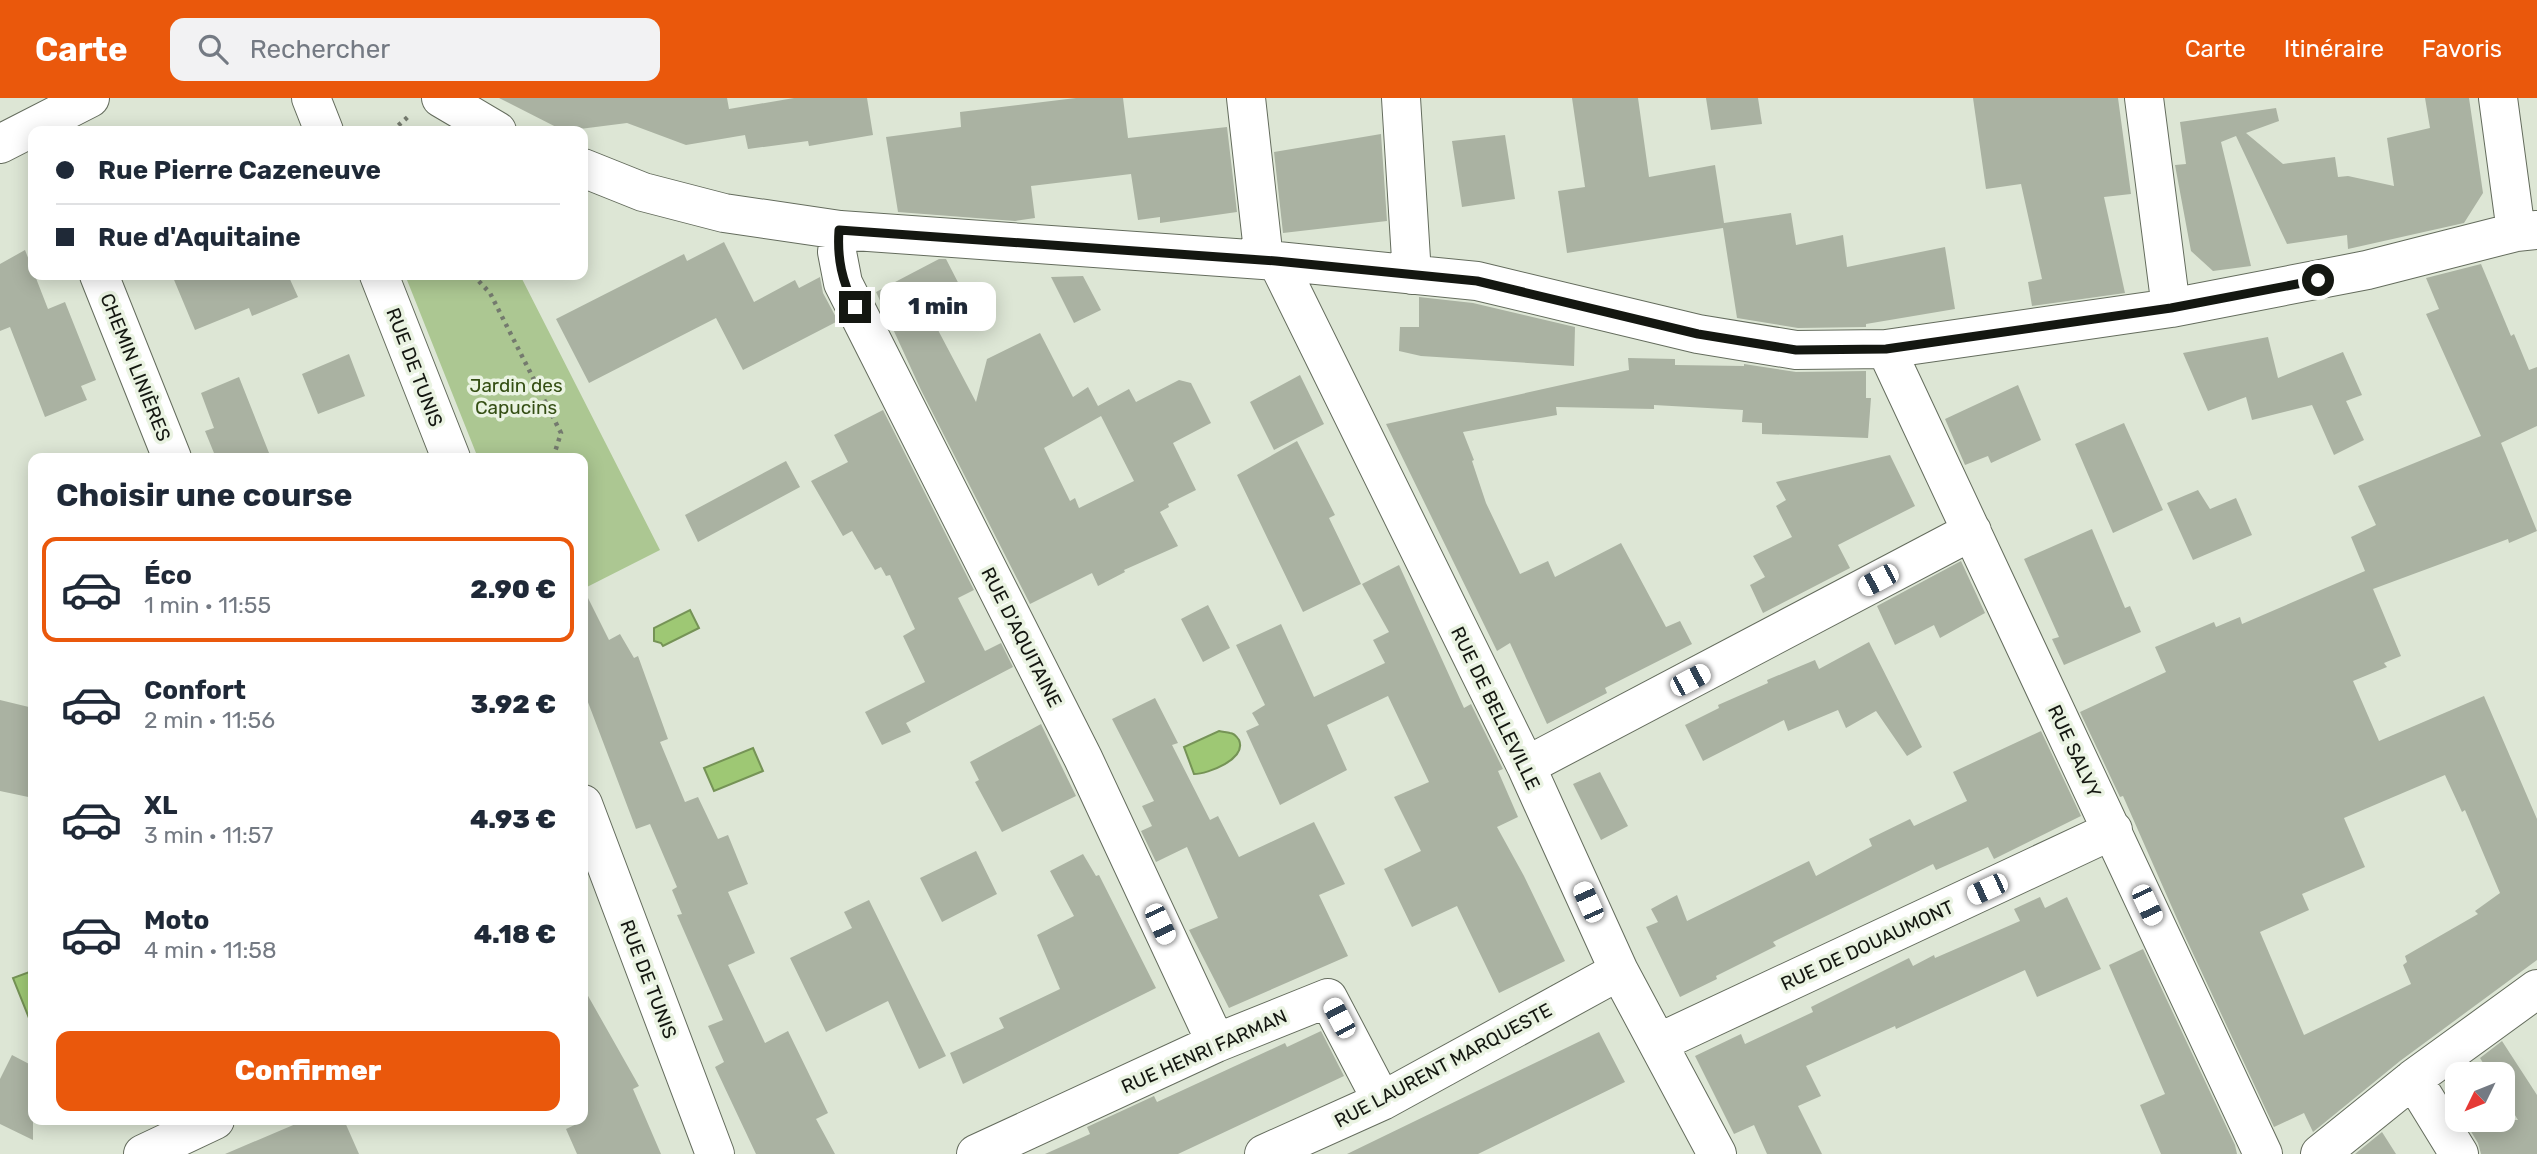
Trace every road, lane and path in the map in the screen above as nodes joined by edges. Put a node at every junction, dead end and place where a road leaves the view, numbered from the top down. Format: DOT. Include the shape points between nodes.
graph roads {
  1 [pos="90,98"];
  2 [pos="311,98"];
  3 [pos="441,98"];
  4 [pos="1245,98"];
  5 [pos="1401,98"];
  6 [pos="2144,98"];
  7 [pos="2498,98"];
  8 [pos="41,126"];
  9 [pos="322,126"];
  10 [pos="489,126"];
  11 [pos="28,132"];
  12 [pos="0,144"];
  13 [pos="588,171"];
  14 [pos="839,230"];
  15 [pos="2526,231"];
  16 [pos="1270,261"];
  17 [pos="1412,275"];
  18 [pos="101,280"];
  19 [pos="381,280"];
  20 [pos="478,280"];
  21 [pos="2171,308"];
  22 [pos="1886,349"];
  23 [pos="170,453"];
  24 [pos="449,453"];
  25 [pos="555,453"];
  26 [pos="1972,531"];
  27 [pos="1526,766"];
  28 [pos="588,817"];
  29 [pos="2113,830"];
  30 [pos="1619,971"];
  31 [pos="2537,989"];
  32 [pos="1660,1042"];
  33 [pos="1216,1043"];
  34 [pos="2413,1079"];
  35 [pos="1382,1101"];
  36 [pos="205,1125"];
  37 [pos="150,1152"];
  38 [pos="715,1154"];
  39 [pos="976,1154"];
  40 [pos="1264,1154"];
  41 [pos="1717,1154"];
  42 [pos="2263,1154"];
  43 [pos="2320,1154"];
  44 [pos="2459,1154"];
  1 -- 8 [label="street"];
  2 -- 9 [label="street"];
  3 -- 10 [label="street"];
  4 -- 16 [label="street, RUE DE BELLEVILLE"];
  5 -- 17 [label="street"];
  6 -- 21 [label="street"];
  7 -- 15 [label="street"];
  11 -- 12 [label="street"];
  13 -- 14 [label="street" via="643,192 724,213"];
  14 -- 16 [label="street"];
  14 -- 33 [label="street, RUE D'AQUITAINE" via="837,252 843,283 1083,758"];
  15 -- 21 [label="street" via="2367,270"];
  16 -- 17 [label="street"];
  16 -- 27 [label="street, RUE DE BELLEVILLE"];
  17 -- 22 [label="street" via="1477,281 1698,334 1796,350"];
  18 -- 23 [label="street, CHEMIN LINIÈRES"];
  19 -- 24 [label="street, RUE DE TUNIS"];
  20 -- 25 [label="path" via="490,293 561,433"];
  21 -- 22 [label="street"];
  22 -- 26 [label="street, RUE SALVY"];
  26 -- 27 [label="street"];
  26 -- 29 [label="street, RUE SALVY"];
  27 -- 30 [label="street, RUE DE BELLEVILLE"];
  28 -- 38 [label="street, RUE DE TUNIS"];
  29 -- 32 [label="street, RUE DE DOUAUMONT"];
  29 -- 42 [label="street, RUE SALVY"];
  30 -- 32 [label="street, RUE DE BELLEVILLE"];
  30 -- 35 [label="street, RUE LAURENT MARQUESTE"];
  31 -- 34 [label="street"];
  32 -- 41 [label="street, RUE DE BELLEVILLE"];
  33 -- 35 [label="street, RUE HENRI FARMAN" via="1328,998"];
  33 -- 39 [label="street, RUE HENRI FARMAN"];
  34 -- 43 [label="street"];
  34 -- 44 [label="street"];
  35 -- 40 [label="street, RUE LAURENT MARQUESTE"];
  36 -- 37 [label="street"];
}
